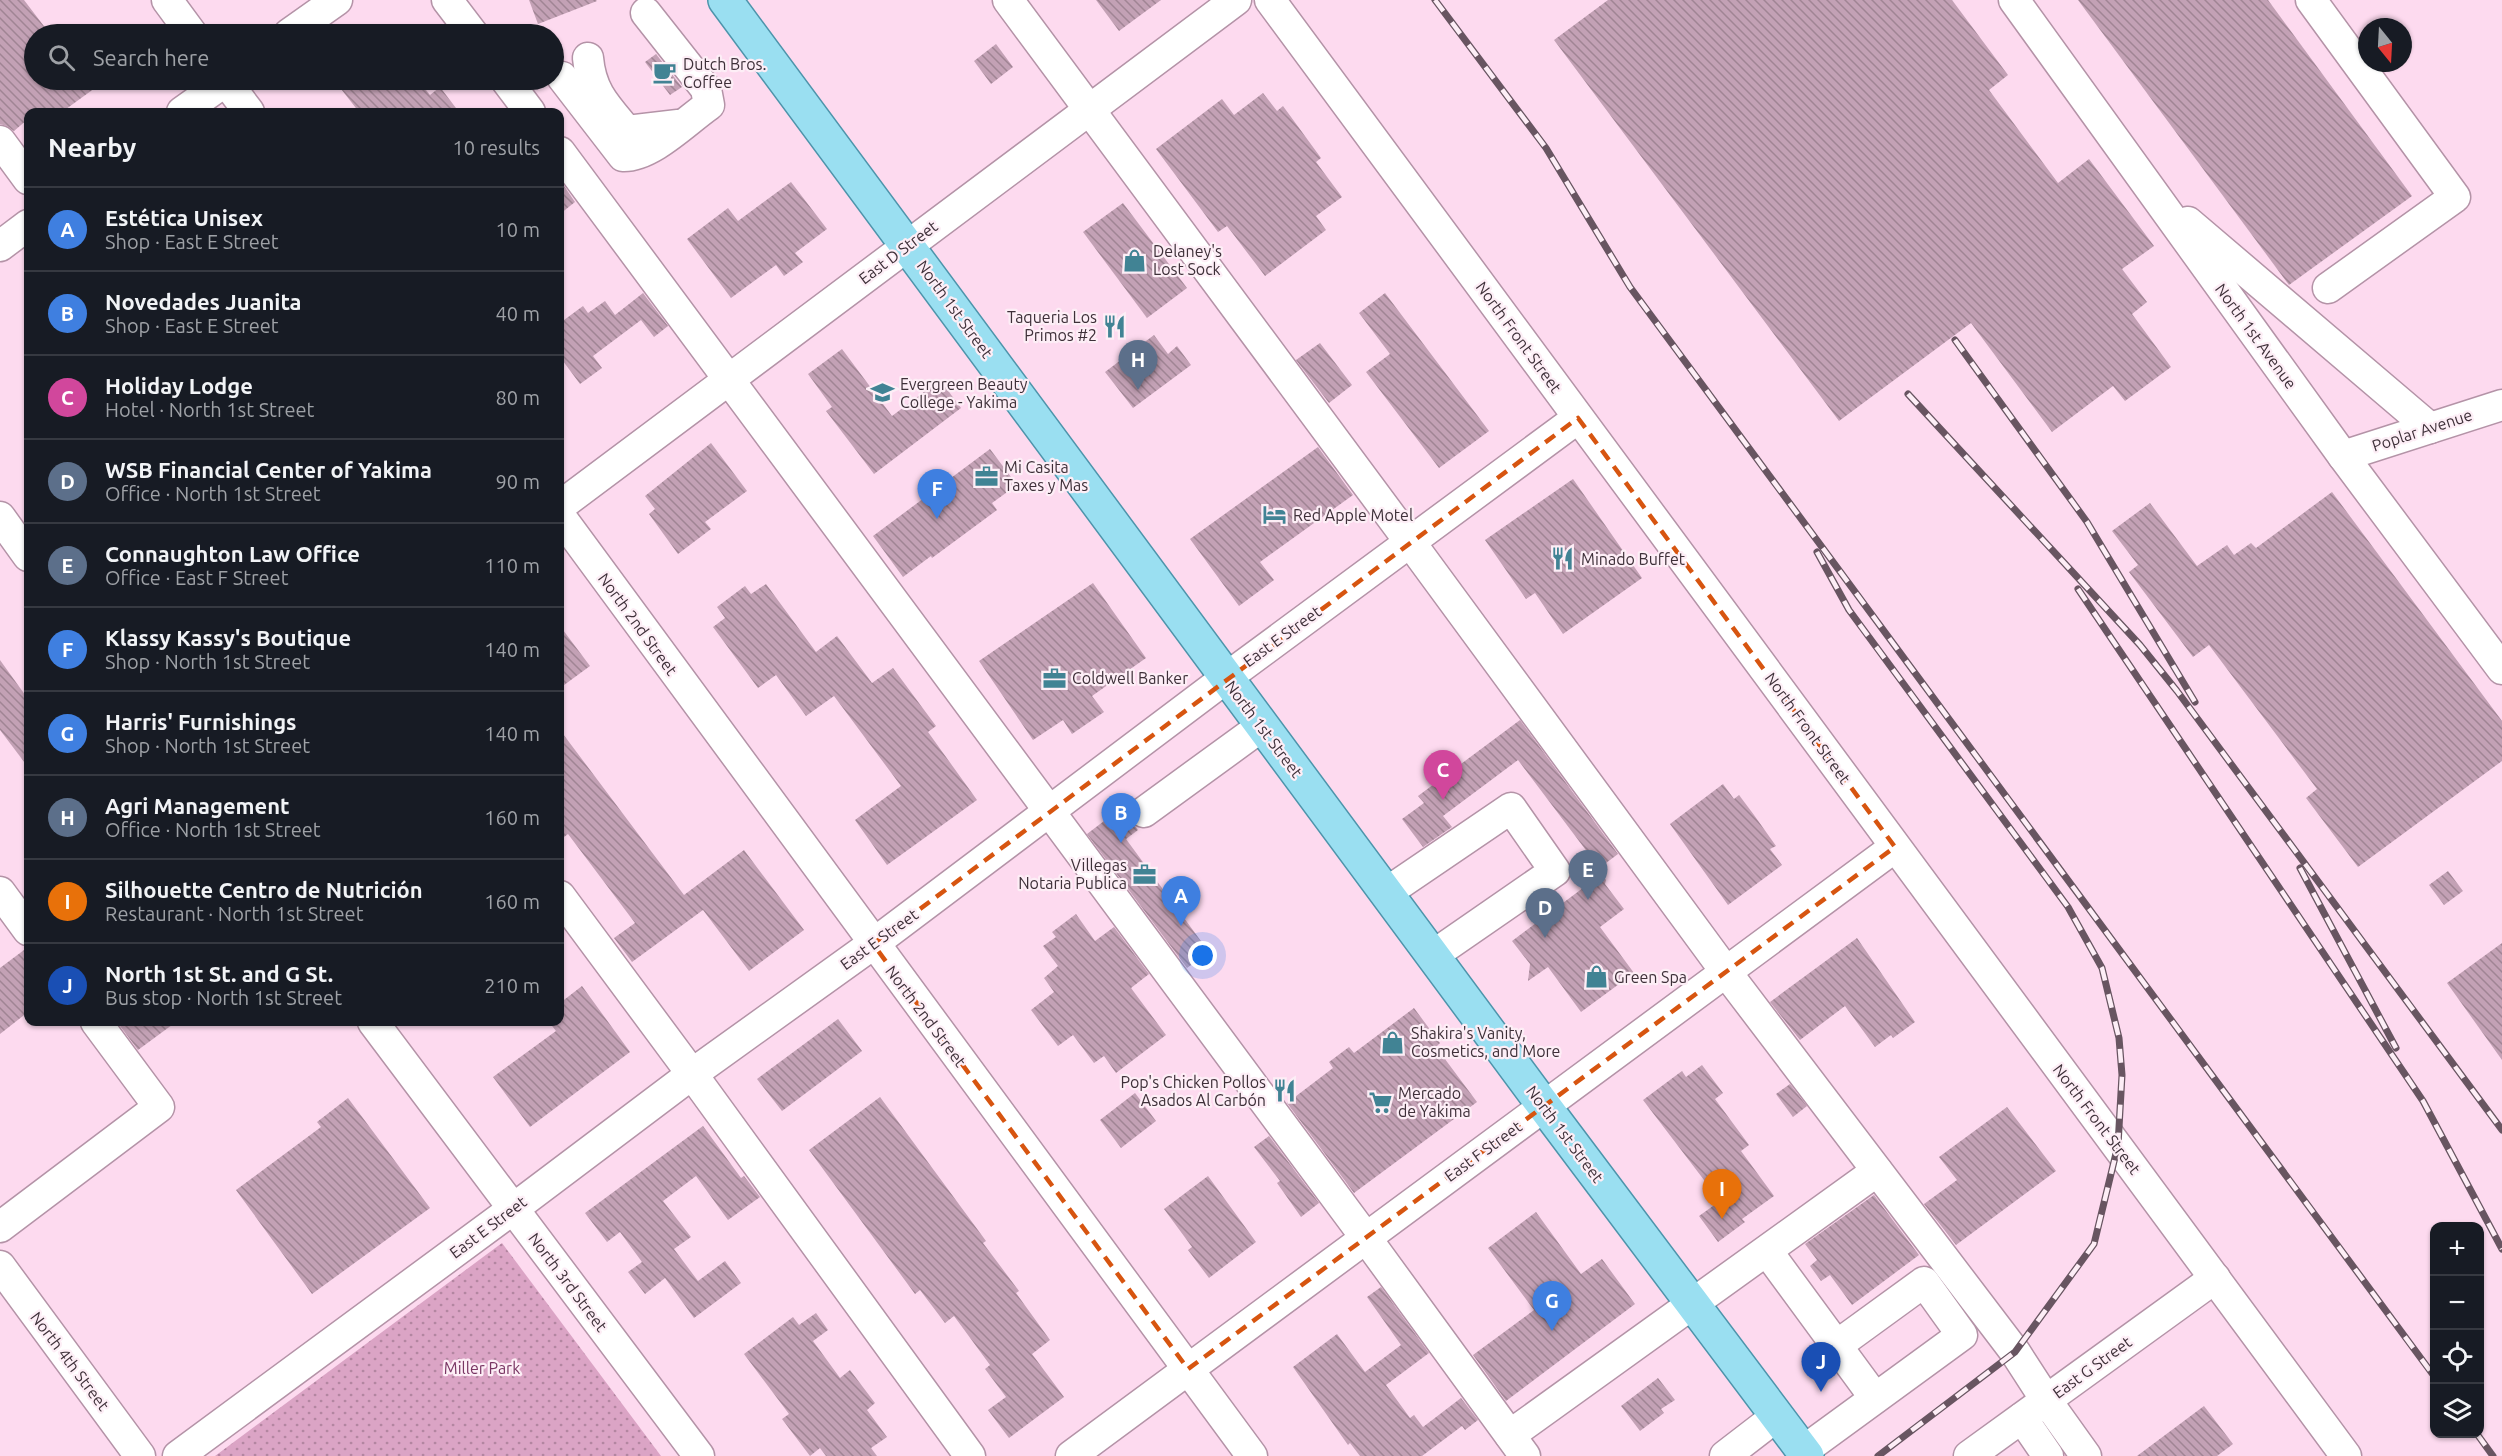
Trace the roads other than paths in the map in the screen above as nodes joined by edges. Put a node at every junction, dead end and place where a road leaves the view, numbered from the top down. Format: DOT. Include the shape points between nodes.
graph roads {
  1 [pos="167,0"];
  2 [pos="337,0"];
  3 [pos="447,0"];
  4 [pos="725,0"];
  5 [pos="1008,0"];
  6 [pos="1236,0"];
  7 [pos="1270,0"];
  8 [pos="2014,0"];
  9 [pos="2311,0"];
  10 [pos="646,13"];
  11 [pos="185,24"];
  12 [pos="303,24"];
  13 [pos="465,24"];
  14 [pos="588,58"];
  15 [pos="564,80"];
  16 [pos="212,90"];
  17 [pos="233,90"];
  18 [pos="514,90"];
  19 [pos="188,108"];
  20 [pos="246,108"];
  21 [pos="527,108"];
  22 [pos="1089,110"];
  23 [pos="683,124"];
  24 [pos="0,141"];
  25 [pos="564,157"];
  26 [pos="24,174"];
  27 [pos="2153,193"];
  28 [pos="24,228"];
  29 [pos="908,244"];
  30 [pos="0,246"];
  31 [pos="2328,288"];
  32 [pos="728,379"];
  33 [pos="2502,405"];
  34 [pos="1578,418"];
  35 [pos="2430,428"];
  36 [pos="2343,456"];
  37 [pos="564,503"];
  38 [pos="0,516"];
  39 [pos="564,521"];
  40 [pos="1410,542"];
  41 [pos="24,550"];
  42 [pos="2502,669"];
  43 [pos="1226,678"];
  44 [pos="1262,726"];
  45 [pos="1048,812"];
  46 [pos="1144,812"];
  47 [pos="1895,847"];
  48 [pos="1386,893"];
  49 [pos="564,901"];
  50 [pos="873,944"];
  51 [pos="1432,956"];
  52 [pos="1726,972"];
  53 [pos="99,1026"];
  54 [pos="376,1026"];
  55 [pos="692,1074"];
  56 [pos="1544,1106"];
  57 [pos="1877,1171"];
  58 [pos="513,1209"];
  59 [pos="0,1227"];
  60 [pos="1366,1238"];
  61 [pos="1767,1251"];
  62 [pos="0,1266"];
  63 [pos="2215,1278"];
  64 [pos="1693,1305"];
  65 [pos="1836,1346"];
  66 [pos="1188,1370"];
  67 [pos="1875,1398"];
  68 [pos="2046,1400"];
  69 [pos="1777,1416"];
  70 [pos="2022,1418"];
  71 [pos="1517,1445"];
  72 [pos="1805,1455"];
  73 [pos="140,1456"];
  74 [pos="178,1456"];
  75 [pos="699,1456"];
  76 [pos="970,1456"];
  77 [pos="1071,1456"];
  78 [pos="1252,1456"];
  79 [pos="1725,1456"];
  80 [pos="1969,1456"];
  81 [pos="2048,1456"];
  82 [pos="2086,1456"];
  83 [pos="2346,1456"];
  1 -- 11 [label="street"];
  2 -- 12 [label="street"];
  3 -- 13 [label="street"];
  4 -- 29 [label="main road, North 1st Street"];
  5 -- 22 [label="street"];
  6 -- 22 [label="street, East D Street"];
  7 -- 34 [label="street, North Front Street"];
  8 -- 27 [label="street, North 1st Avenue"];
  9 -- 31 [label="street" via="2455,197"];
  10 -- 23 [label="street" via="706,89 709,105"];
  14 -- 23 [label="street" via="589,75 597,95 627,131"];
  15 -- 23 [label="street" via="623,156 645,152"];
  16 -- 19 [label="street"];
  17 -- 20 [label="street"];
  18 -- 21 [label="street"];
  22 -- 29 [label="street, East D Street"];
  22 -- 40 [label="street"];
  24 -- 26 [label="street"];
  25 -- 32 [label="street"];
  27 -- 35 [label="street"];
  27 -- 36 [label="street, North 1st Avenue"];
  28 -- 30 [label="street"];
  29 -- 32 [label="street, East D Street"];
  29 -- 43 [label="main road, North 1st Street"];
  32 -- 37 [label="street, East D Street"];
  32 -- 45 [label="street"];
  33 -- 35 [label="street, Poplar Avenue"];
  34 -- 40 [label="street, East E Street"];
  34 -- 47 [label="street, North Front Street"];
  35 -- 36 [label="street, Poplar Avenue"];
  36 -- 42 [label="street, North 1st Avenue"];
  38 -- 41 [label="street"];
  39 -- 50 [label="street, North 2nd Street"];
  40 -- 43 [label="street, East E Street"];
  40 -- 52 [label="street"];
  43 -- 44 [label="main road, North 1st Street"];
  43 -- 45 [label="street, East E Street"];
  44 -- 46 [label="street"];
  44 -- 48 [label="main road, North 1st Street"];
  45 -- 50 [label="street, East E Street"];
  45 -- 60 [label="street"];
  47 -- 52 [label="street, East F Street"];
  47 -- 63 [label="street, North Front Street"];
  48 -- 51 [label="main road, North 1st Street"];
  48 -- 51 [label="street" via="1511,808 1555,871"];
  49 -- 55 [label="street"];
  50 -- 55 [label="street, East E Street"];
  50 -- 66 [label="street, North 2nd Street"];
  51 -- 56 [label="main road, North 1st Street"];
  52 -- 56 [label="street, East F Street"];
  52 -- 57 [label="street"];
  53 -- 59 [label="street" via="159,1107"];
  54 -- 58 [label="street, North 3rd Street"];
  55 -- 58 [label="street, East E Street"];
  55 -- 76 [label="street"];
  56 -- 60 [label="street, East F Street"];
  56 -- 64 [label="main road, North 1st Street"];
  57 -- 61 [label="street"];
  57 -- 68 [label="street" via="2015,1352"];
  58 -- 74 [label="street, East E Street"];
  58 -- 75 [label="street, North 3rd Street"];
  60 -- 66 [label="street, East F Street"];
  60 -- 71 [label="street"];
  61 -- 64 [label="street"];
  61 -- 65 [label="street"];
  62 -- 73 [label="street, North 4th Street"];
  63 -- 68 [label="street, East G Street"];
  63 -- 83 [label="street, North Front Street"];
  64 -- 69 [label="main road, North 1st Street"];
  64 -- 71 [label="street"];
  65 -- 67 [label="street"];
  65 -- 67 [label="street" via="1924,1282 1962,1335"];
  66 -- 77 [label="street, East F Street"];
  66 -- 78 [label="street, North 2nd Street"];
  67 -- 72 [label="street"];
  68 -- 70 [label="street, East G Street"];
  68 -- 82 [label="street"];
  69 -- 72 [label="main road, North 1st Street"];
  69 -- 79 [label="street"];
  70 -- 80 [label="street, East G Street"];
  70 -- 81 [label="street"];
}
